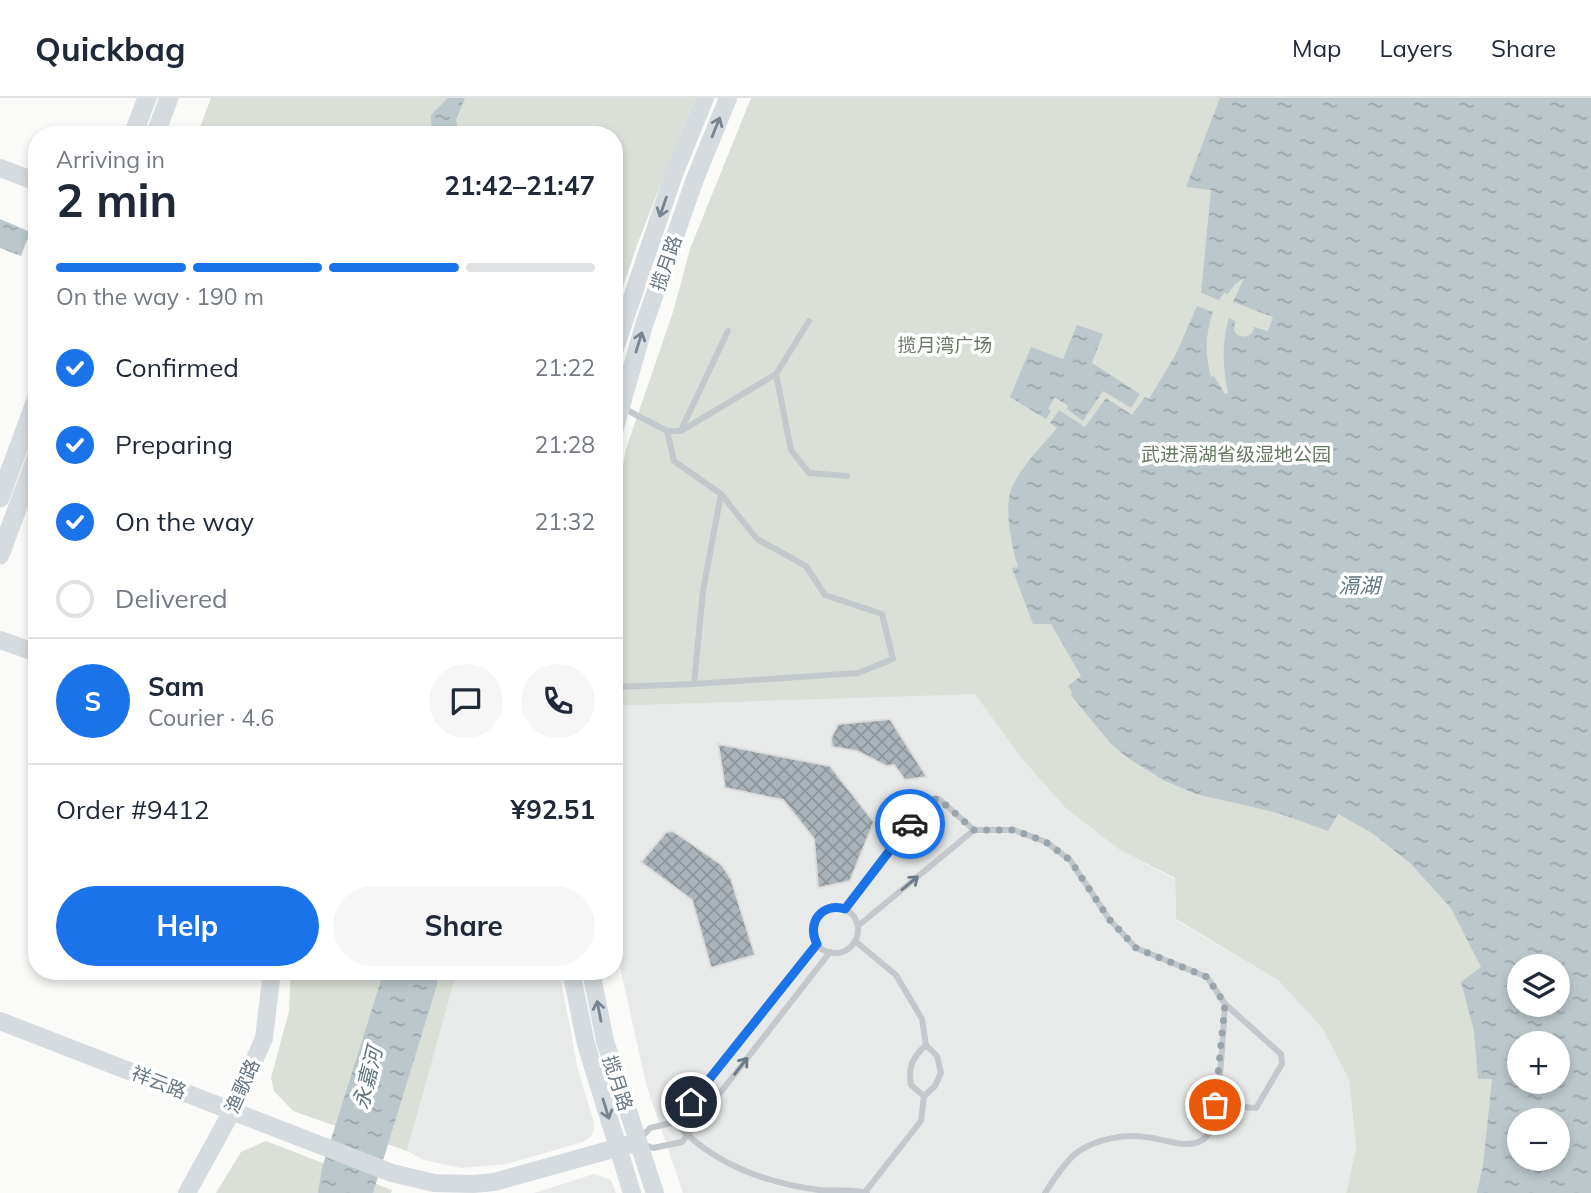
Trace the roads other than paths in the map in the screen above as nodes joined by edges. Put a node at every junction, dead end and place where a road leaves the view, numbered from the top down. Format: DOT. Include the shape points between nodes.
graph roads {
  1 [pos="147,98"];
  2 [pos="169,98"];
  3 [pos="705,98"];
  4 [pos="728,98"];
  5 [pos="136,126"];
  6 [pos="158,126"];
  7 [pos="0,168"];
  8 [pos="28,179"];
  9 [pos="809,321"];
  10 [pos="623,324"];
  11 [pos="728,331"];
  12 [pos="776,374"];
  13 [pos="623,390"];
  14 [pos="623,408"];
  15 [pos="28,422"];
  16 [pos="667,431"];
  17 [pos="681,431"];
  18 [pos="847,476"];
  19 [pos="28,479"];
  20 [pos="721,494"];
  21 [pos="0,498"];
  22 [pos="0,555"];
  23 [pos="0,640"];
  24 [pos="28,650"];
  25 [pos="694,684"];
  26 [pos="623,687"];
  27 [pos="974,830"];
  28 [pos="845,909"];
  29 [pos="858,926"];
  30 [pos="855,941"];
  31 [pos="817,944"];
  32 [pos="830,952"];
  33 [pos="271,980"];
  34 [pos="573,980"];
  35 [pos="593,980"];
  36 [pos="1225,1004"];
  37 [pos="0,1021"];
  38 [pos="926,1045"];
  39 [pos="923,1096"];
  40 [pos="1215,1105"];
  41 [pos="232,1111"];
  42 [pos="675,1122"];
  43 [pos="687,1136"];
  44 [pos="638,1142"];
  45 [pos="618,1149"];
  46 [pos="866,1192"];
  47 [pos="187,1193"];
  48 [pos="632,1193"];
  49 [pos="655,1193"];
  50 [pos="1045,1193"];
  1 -- 5 [label="main road"];
  2 -- 6 [label="main road"];
  3 -- 10 [label="street, 揽月路, one-way"];
  13 -- 4 [label="street, 揽月路, one-way" via="695,179"];
  7 -- 8 [label="street"];
  9 -- 12 [label="lane"];
  11 -- 17 [label="lane"];
  12 -- 17 [label="lane"];
  12 -- 18 [label="lane" via="791,450 809,473"];
  14 -- 16 [label="lane"];
  15 -- 21 [label="main road"];
  16 -- 17 [label="lane"];
  16 -- 20 [label="lane" via="674,461"];
  19 -- 22 [label="main road"];
  20 -- 25 [label="lane" via="703,591"];
  20 -- 25 [label="lane" via="757,539 806,566 825,595 882,614 893,659 858,673"];
  23 -- 24 [label="street"];
  25 -- 26 [label="lane"];
  27 -- 28 [label="lane" via="939,799 929,799"];
  29 -- 27 [label="lane, one-way"];
  27 -- 36 [label="lane" via="1014,830 1046,842 1070,860 1109,919 1136,948 1207,977"];
  28 -- 29 [label="lane"];
  28 -- 31 [label="lane" via="830,907 818,915 813,929"];
  29 -- 30 [label="lane"];
  30 -- 32 [label="lane" via="844,951"];
  30 -- 38 [label="lane" via="896,975 922,1019"];
  31 -- 32 [label="lane"];
  31 -- 42 [label="lane"];
  43 -- 32 [label="lane, one-way"];
  33 -- 41 [label="street, 渔歌路" via="264,1038"];
  34 -- 45 [label="street, 揽月路, one-way" via="586,1044"];
  44 -- 35 [label="street, 揽月路, one-way" via="605,1041"];
  36 -- 40 [label="lane"];
  36 -- 40 [label="lane" via="1281,1054 1282,1064 1256,1108"];
  37 -- 41 [label="street, 祥云路"];
  38 -- 39 [label="lane" via="914,1056 909,1070 911,1085"];
  38 -- 39 [label="lane" via="937,1056 941,1073"];
  39 -- 46 [label="lane" via="921,1121"];
  40 -- 50 [label="lane" via="1207,1135 1198,1142 1186,1145 1144,1136 1108,1138 1078,1152"];
  41 -- 45 [label="street, 祥云路" via="392,1172 434,1183 494,1182"];
  41 -- 47 [label="street, 渔歌路"];
  42 -- 43 [label="lane"];
  42 -- 44 [label="lane" via="650,1128"];
  43 -- 44 [label="lane" via="682,1142 653,1148"];
  43 -- 46 [label="lane" via="731,1165 779,1184"];
  44 -- 45 [label="street, 祥云路"];
  44 -- 49 [label="street, 揽月路"];
  45 -- 48 [label="street, 揽月路"];
}
